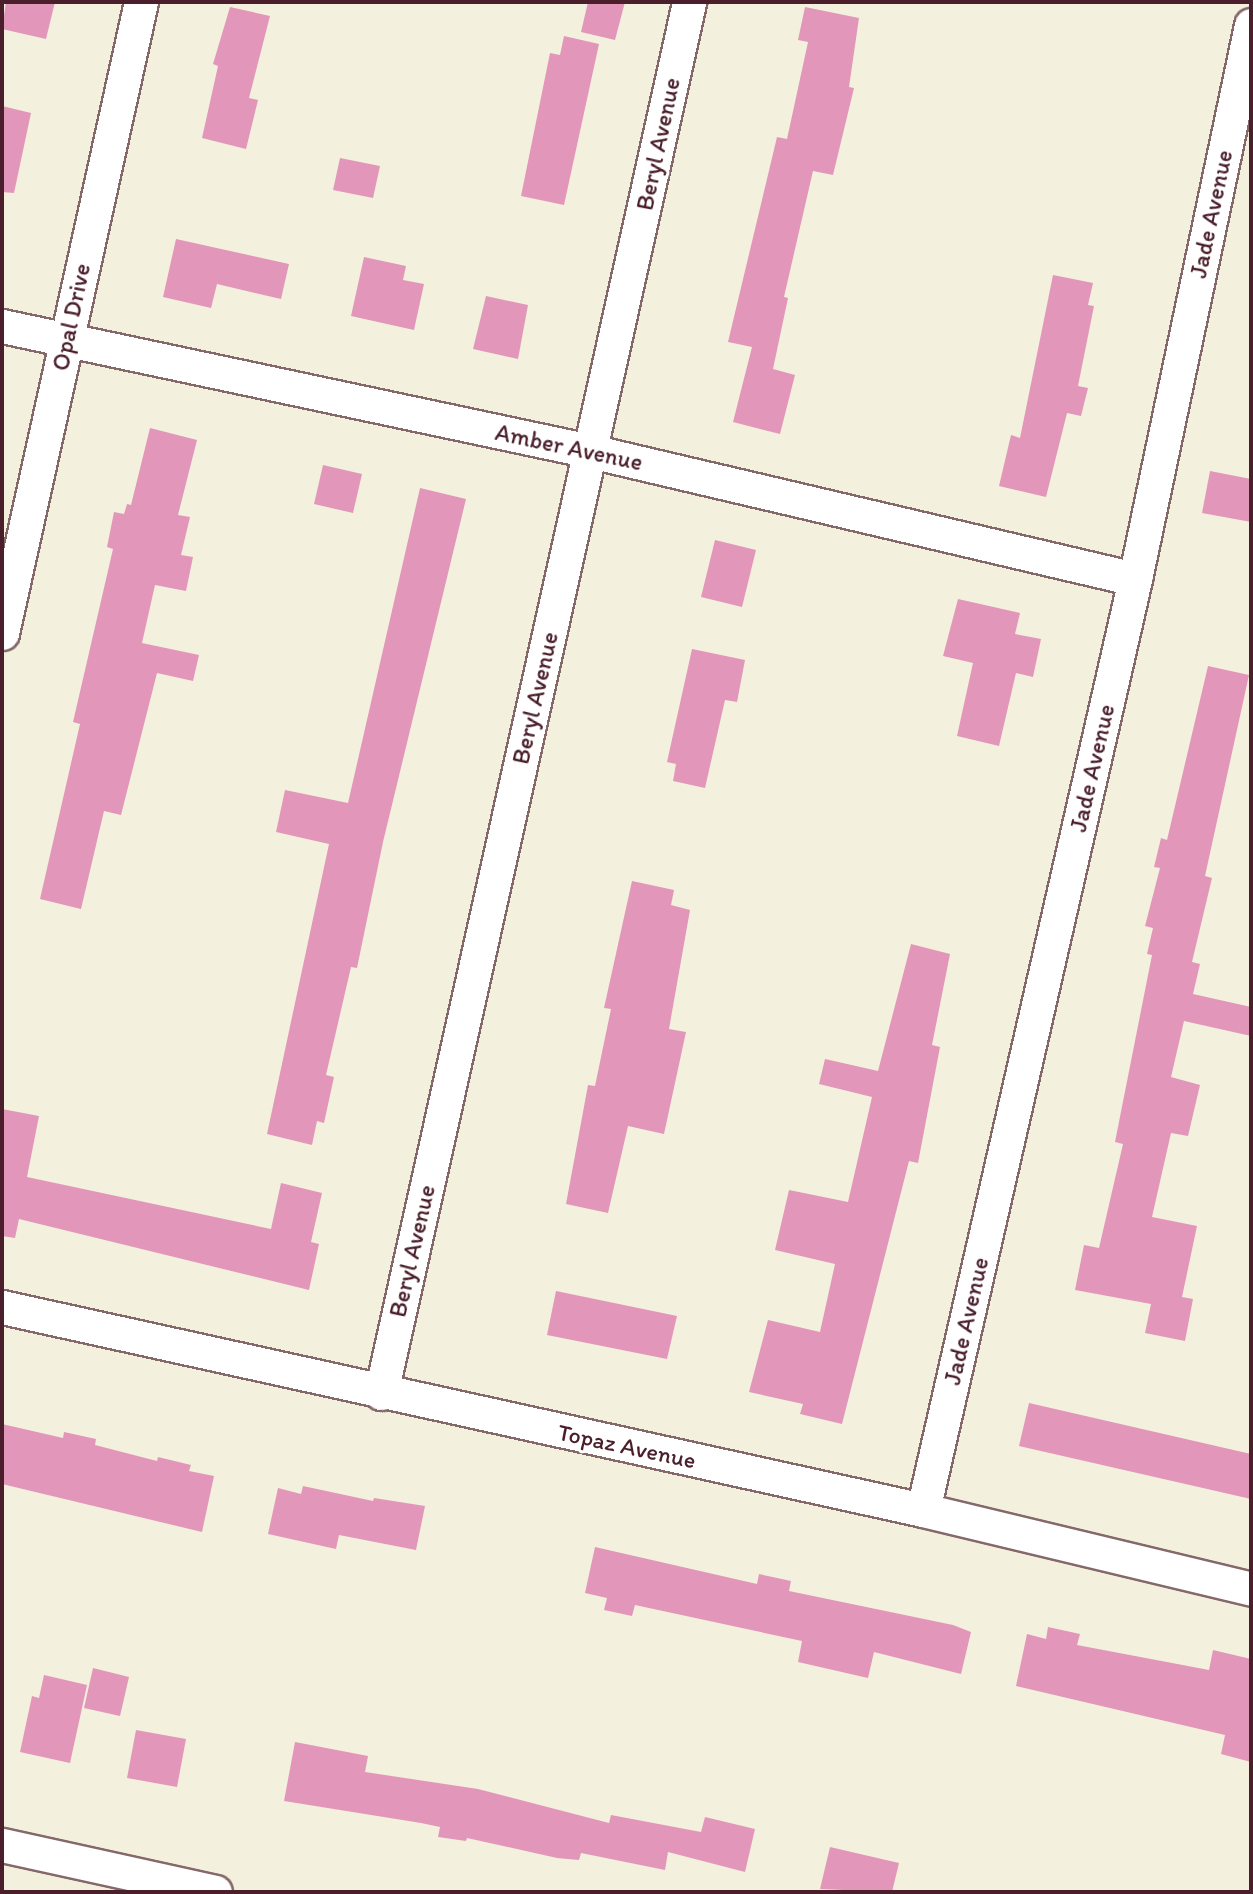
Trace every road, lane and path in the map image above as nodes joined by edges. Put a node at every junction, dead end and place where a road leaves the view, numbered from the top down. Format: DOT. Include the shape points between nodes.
graph roads {
  1 [pos="141,2"];
  2 [pos="689,2"];
  3 [pos="1251,25"];
  4 [pos="2,326"];
  5 [pos="65,340"];
  6 [pos="590,451"];
  7 [pos="1135,579"];
  8 [pos="2,633"];
  9 [pos="2,1307"];
  10 [pos="380,1393"];
  11 [pos="923,1510"];
  12 [pos="1251,1588"];
  13 [pos="2,1845"];
  14 [pos="215,1892"];
  1 -- 5 [label="street, Opal Drive"];
  2 -- 6 [label="street, Beryl Avenue"];
  3 -- 7 [label="street, Jade Avenue"];
  4 -- 5 [label="street, Amber Avenue"];
  5 -- 6 [label="street, Amber Avenue"];
  5 -- 8 [label="street, Opal Drive"];
  6 -- 7 [label="street, Amber Avenue"];
  6 -- 10 [label="street, Beryl Avenue"];
  7 -- 11 [label="street, Jade Avenue"];
  9 -- 10 [label="street, Topaz Avenue"];
  10 -- 11 [label="street, Topaz Avenue"];
  11 -- 12 [label="street, Topaz Avenue"];
  13 -- 14 [label="street"];
}
